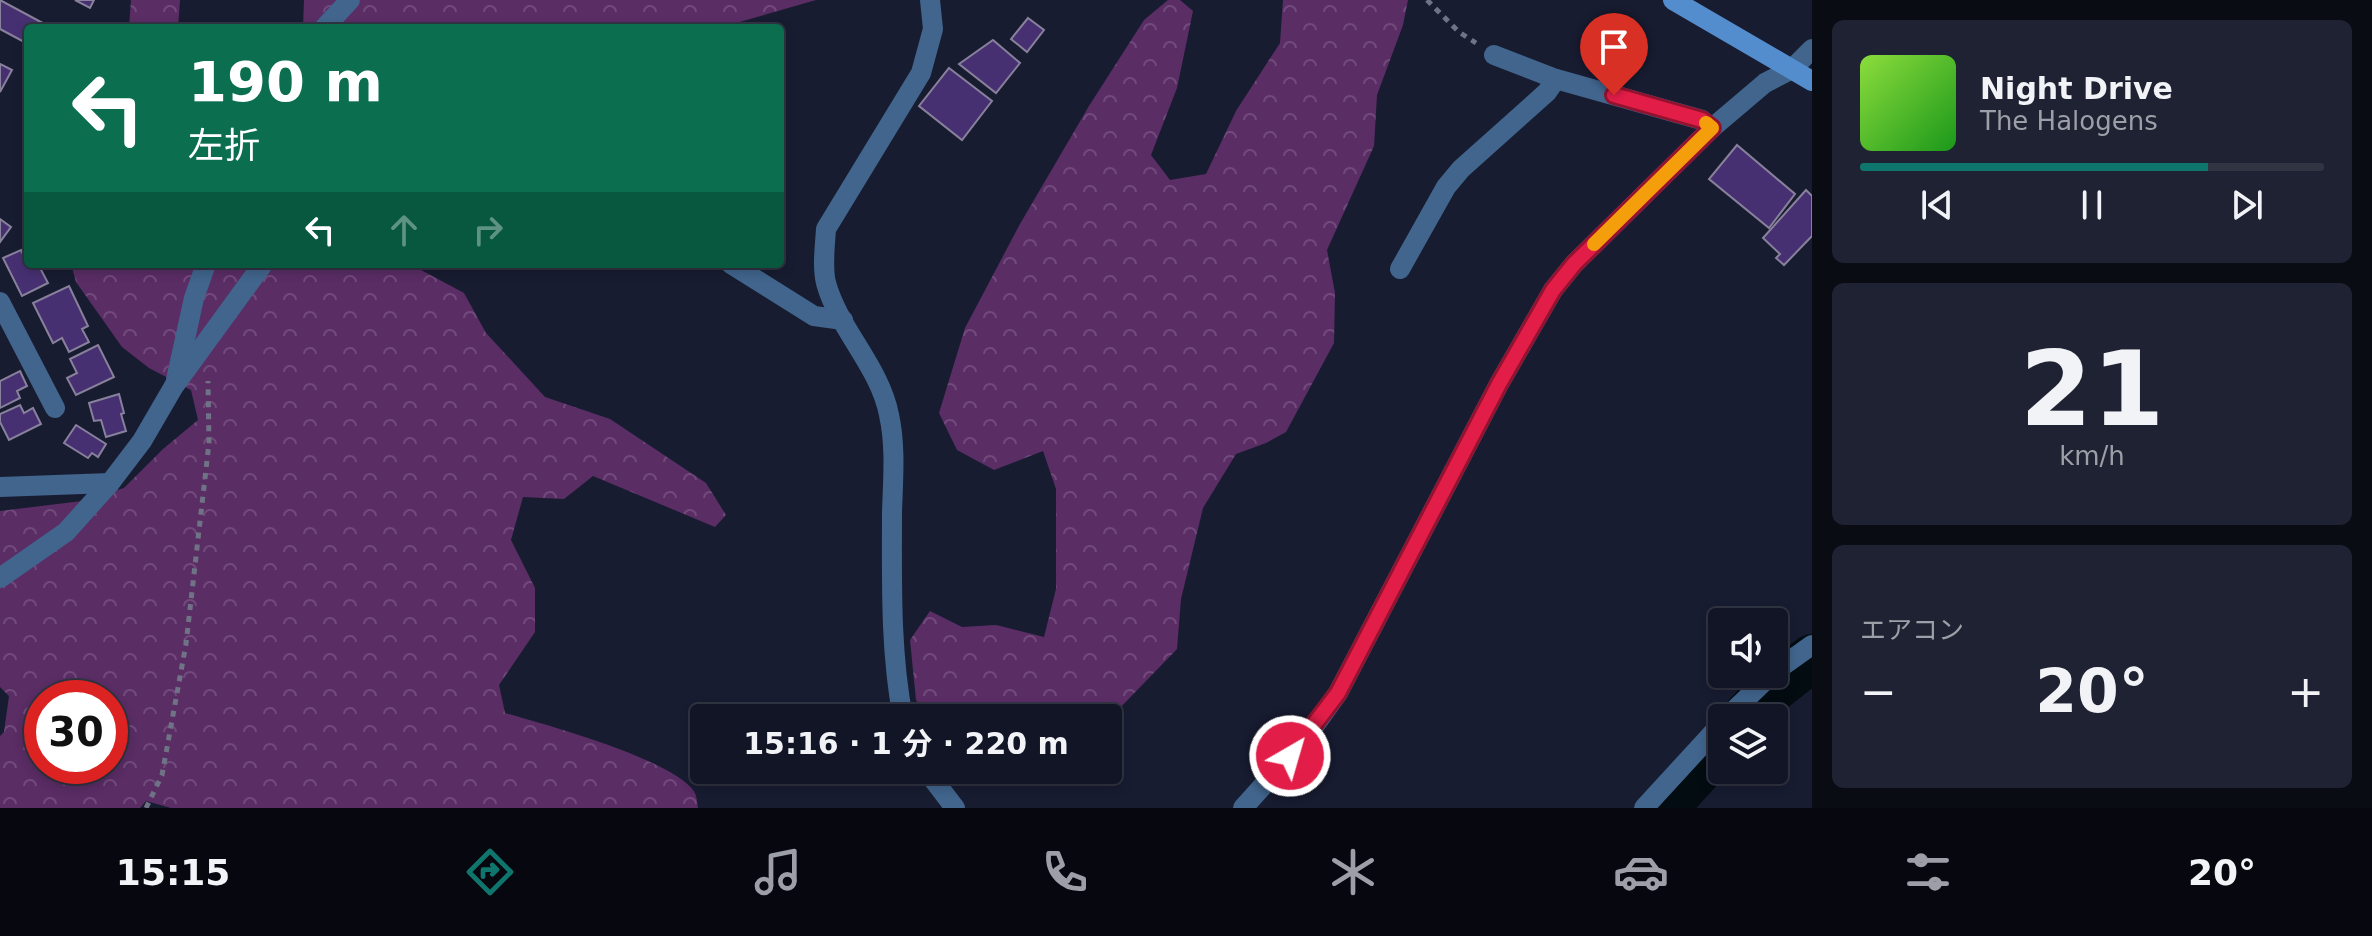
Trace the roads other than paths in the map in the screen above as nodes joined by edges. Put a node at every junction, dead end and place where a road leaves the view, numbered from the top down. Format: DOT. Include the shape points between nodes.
graph roads {
  1 [pos="350,0"];
  2 [pos="930,0"];
  3 [pos="1673,0"];
  4 [pos="328,24"];
  5 [pos="1812,49"];
  6 [pos="1494,55"];
  7 [pos="1792,69"];
  8 [pos="1556,79"];
  9 [pos="1812,81"];
  10 [pos="1712,128"];
  11 [pos="205,268"];
  12 [pos="260,268"];
  13 [pos="737,268"];
  14 [pos="1400,269"];
  15 [pos="0,302"];
  16 [pos="843,320"];
  17 [pos="174,386"];
  18 [pos="55,408"];
  19 [pos="110,483"];
  20 [pos="0,487"];
  21 [pos="0,578"];
  22 [pos="1812,645"];
  23 [pos="1788,662"];
  24 [pos="1757,688"];
  25 [pos="901,704"];
  26 [pos="1741,704"];
  27 [pos="1708,738"];
  28 [pos="937,784"];
  29 [pos="955,808"];
  30 [pos="1243,808"];
  31 [pos="1644,808"];
  1 -- 4 [label="street"];
  2 -- 16 [label="street" via="933,29 921,73 826,229 826,283"];
  3 -- 7 [label="street"];
  5 -- 7 [label="street"];
  6 -- 8 [label="street"];
  7 -- 9 [label="street"];
  7 -- 10 [label="street" via="1765,83"];
  8 -- 10 [label="street" via="1702,120"];
  8 -- 14 [label="street" via="1446,187"];
  10 -- 30 [label="street" via="1553,290 1338,693"];
  11 -- 17 [label="street"];
  12 -- 17 [label="street"];
  13 -- 16 [label="street" via="814,316"];
  15 -- 18 [label="street"];
  16 -- 25 [label="street" via="889,411 895,661"];
  17 -- 19 [label="street"];
  19 -- 20 [label="street"];
  19 -- 21 [label="street" via="66,532"];
  22 -- 23 [label="street"];
  24 -- 26 [label="street"];
  27 -- 31 [label="street"];
  28 -- 29 [label="street"];
}
